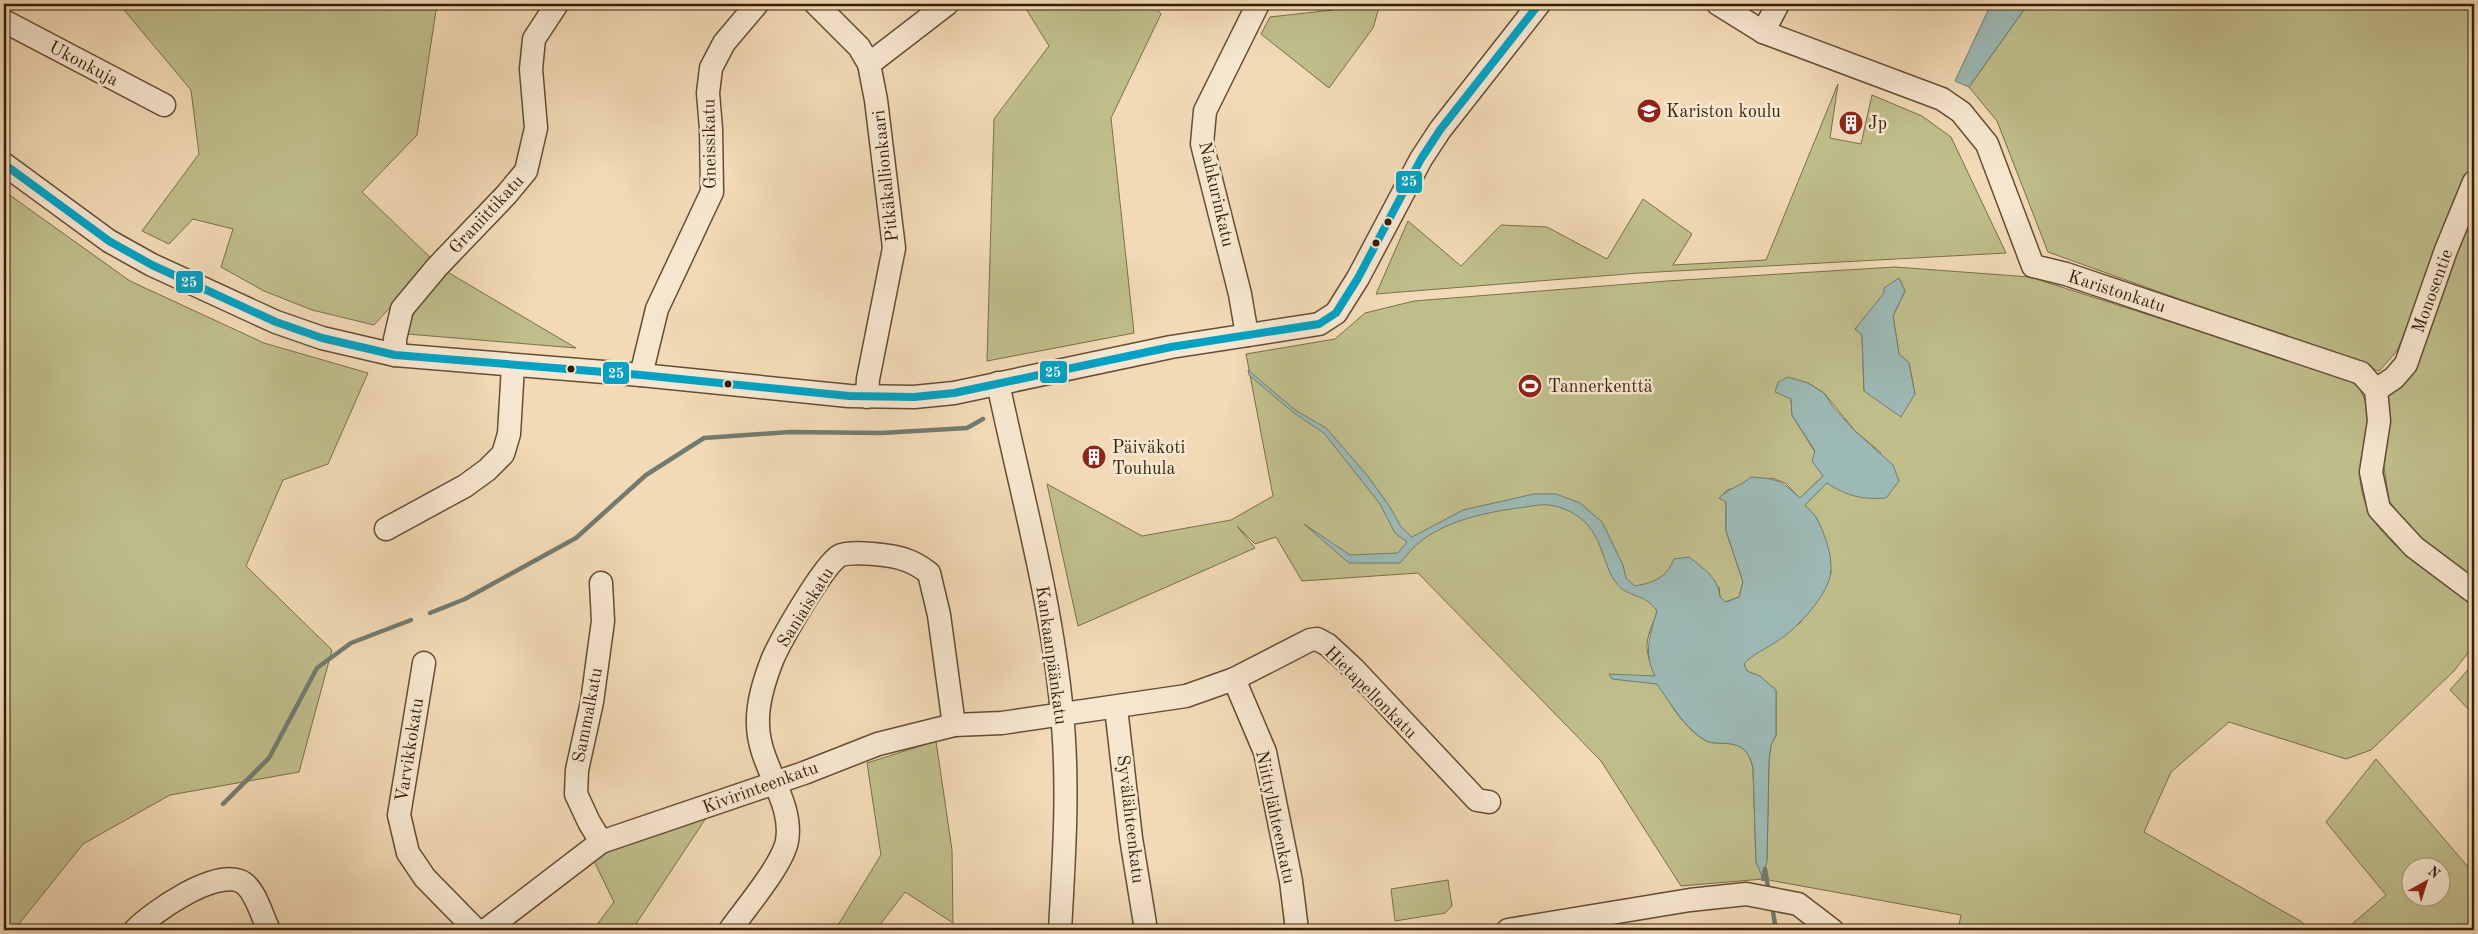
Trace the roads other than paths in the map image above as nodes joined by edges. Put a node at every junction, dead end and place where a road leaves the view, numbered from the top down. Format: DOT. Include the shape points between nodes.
graph roads {
  1 [pos="556,4"];
  2 [pos="757,4"];
  3 [pos="816,4"];
  4 [pos="947,4"];
  5 [pos="1258,4"];
  6 [pos="1539,4"];
  7 [pos="1718,4"];
  8 [pos="1778,4"];
  9 [pos="4,21"];
  10 [pos="1763,32"];
  11 [pos="869,64"];
  12 [pos="164,105"];
  13 [pos="4,164"];
  14 [pos="2474,182"];
  15 [pos="1247,336"];
  16 [pos="395,355"];
  17 [pos="513,366"];
  18 [pos="641,375"];
  19 [pos="998,383"];
  20 [pos="2376,390"];
  21 [pos="867,397"];
  22 [pos="386,529"];
  23 [pos="601,582"];
  24 [pos="2474,592"];
  25 [pos="424,663"];
  26 [pos="1234,679"];
  27 [pos="1116,708"];
  28 [pos="1062,714"];
  29 [pos="954,725"];
  30 [pos="774,783"];
  31 [pos="1489,802"];
  32 [pos="601,842"];
  33 [pos="135,930"];
  34 [pos="269,930"];
  35 [pos="476,930"];
  36 [pos="486,930"];
  37 [pos="730,930"];
  38 [pos="1060,930"];
  39 [pos="1146,930"];
  40 [pos="1296,930"];
  41 [pos="1508,930"];
  42 [pos="1832,930"];
  1 -- 16 [label="street, Graniittikatu" via="534,39 531,69 536,128 526,171 437,266 402,309"];
  2 -- 18 [label="street, Gneissikatu" via="724,43 711,68 708,93 712,192 657,309"];
  3 -- 11 [label="street, Pitkäkallionkaari" via="859,47"];
  4 -- 11 [label="street"];
  5 -- 15 [label="street, Nahkurinkatu" via="1205,111 1202,144 1240,294"];
  6 -- 15 [label="street" via="1435,138 1336,313 1319,324"];
  7 -- 10 [label="street, Karistonkatu"];
  8 -- 10 [label="street"];
  9 -- 12 [label="street, Ukonkuja"];
  10 -- 20 [label="street, Karistonkatu" via="1942,99 1961,112 1987,144 2033,266 2066,274 2361,373"];
  11 -- 21 [label="street, Pitkäkallionkaari" via="894,248"];
  13 -- 16 [label="street" via="109,241 152,265 276,322 322,338"];
  14 -- 20 [label="street, Monosentie" via="2406,364 2394,378"];
  15 -- 19 [label="street" via="1171,347"];
  16 -- 17 [label="street"];
  17 -- 18 [label="street"];
  17 -- 22 [label="street" via="509,434 503,454 465,486"];
  18 -- 21 [label="street"];
  19 -- 21 [label="street" via="930,395"];
  19 -- 28 [label="street, Kankaanpäänkatu" via="1043,587"];
  20 -- 24 [label="street" via="2379,421 2371,472 2379,509 2414,547"];
  23 -- 32 [label="street, Sammalkatu" via="603,621 592,702 576,770 576,794"];
  25 -- 35 [label="street, Varvikkokatu" via="399,815 408,853 421,872"];
  26 -- 27 [label="street, Hietapellonkatu" via="1186,696"];
  26 -- 31 [label="street, Hietapellonkatu" via="1290,649 1317,639 1354,669 1477,800"];
  26 -- 40 [label="street, Niittylähteenkatu" via="1265,752 1291,881"];
  27 -- 28 [label="street, Hietapellonkatu"];
  27 -- 39 [label="street, Syvälähteenkatu" via="1131,838"];
  28 -- 29 [label="street, Kivirinteenkatu" via="1002,723"];
  28 -- 38 [label="street, Kankaanpäänkatu" via="1066,791"];
  29 -- 30 [label="street, Kivirinteenkatu" via="878,744"];
  29 -- 30 [label="street, Saniaiskatu" via="939,615 929,573 918,564 903,559 849,553 839,556 826,569 773,658 762,691 758,725 764,757"];
  30 -- 32 [label="street, Kivirinteenkatu"];
  30 -- 37 [label="street" via="787,818 787,843"];
  32 -- 36 [label="street, Kivirinteenkatu"];
  33 -- 34 [label="street" via="164,907 202,886 226,880 240,881 250,890"];
  41 -- 42 [label="street" via="1746,894 1798,904"];
}
